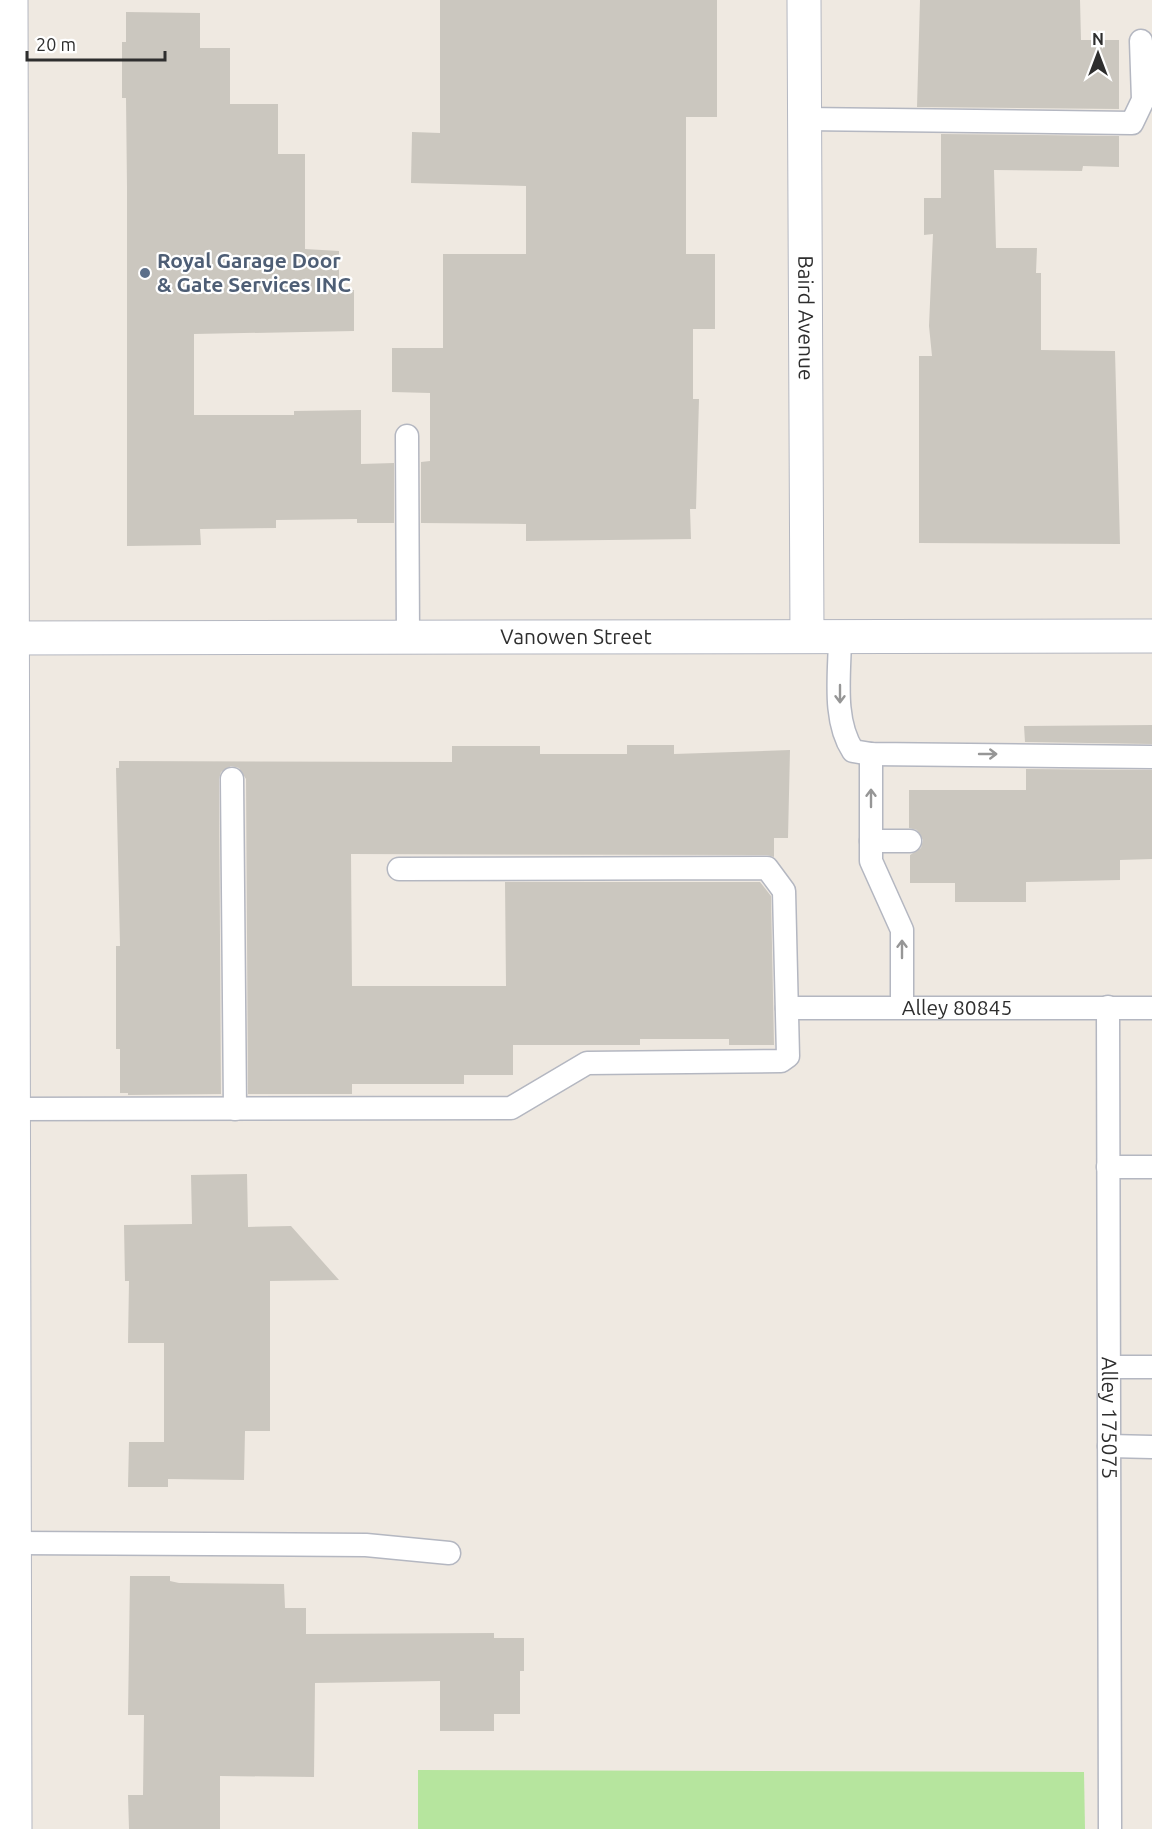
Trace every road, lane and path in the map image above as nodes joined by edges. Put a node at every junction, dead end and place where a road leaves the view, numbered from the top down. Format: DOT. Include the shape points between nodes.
graph roads {
  1 [pos="11,0"];
  2 [pos="804,0"];
  3 [pos="1141,41"];
  4 [pos="805,119"];
  5 [pos="407,436"];
  6 [pos="807,635"];
  7 [pos="840,635"];
  8 [pos="1152,636"];
  9 [pos="408,637"];
  10 [pos="6,638"];
  11 [pos="871,754"];
  12 [pos="1152,757"];
  13 [pos="232,779"];
  14 [pos="870,841"];
  15 [pos="910,841"];
  16 [pos="399,869"];
  17 [pos="902,1007"];
  18 [pos="1108,1007"];
  19 [pos="796,1008"];
  20 [pos="1152,1008"];
  21 [pos="11,1109"];
  22 [pos="235,1109"];
  23 [pos="1108,1167"];
  24 [pos="1152,1167"];
  25 [pos="1110,1367"];
  26 [pos="1152,1367"];
  27 [pos="1109,1446"];
  28 [pos="1152,1447"];
  29 [pos="15,1543"];
  30 [pos="449,1552"];
  31 [pos="15,1829"];
  32 [pos="1110,1829"];
  1 -- 10 [label="street"];
  2 -- 4 [label="street, Baird Avenue"];
  3 -- 4 [label="lane" via="1143,100 1132,123"];
  4 -- 6 [label="street, Baird Avenue"];
  5 -- 9 [label="lane"];
  6 -- 7 [label="street, Vanowen Street"];
  6 -- 9 [label="street, Vanowen Street"];
  7 -- 8 [label="street, Vanowen Street"];
  7 -- 11 [label="lane, one-way" via="840,712 844,737 854,751"];
  9 -- 10 [label="street, Vanowen Street"];
  10 -- 21 [label="street"];
  11 -- 12 [label="lane, one-way"];
  14 -- 11 [label="lane, one-way"];
  13 -- 22 [label="lane"];
  14 -- 15 [label="lane"];
  17 -- 14 [label="lane, one-way" via="902,930 871,861"];
  16 -- 19 [label="lane" via="767,868 784,891"];
  17 -- 18 [label="lane, Alley 80845"];
  17 -- 19 [label="lane, Alley 80845"];
  18 -- 20 [label="lane, Alley 80845"];
  18 -- 23 [label="lane, Alley 175075"];
  19 -- 22 [label="lane" via="788,1056 781,1061 587,1063 511,1108"];
  21 -- 22 [label="lane"];
  21 -- 29 [label="street"];
  23 -- 24 [label="lane"];
  23 -- 25 [label="lane, Alley 175075"];
  25 -- 26 [label="lane"];
  25 -- 27 [label="lane, Alley 175075"];
  27 -- 28 [label="lane"];
  27 -- 32 [label="lane, Alley 175075"];
  29 -- 30 [label="lane" via="366,1545"];
  29 -- 31 [label="street"];
}
